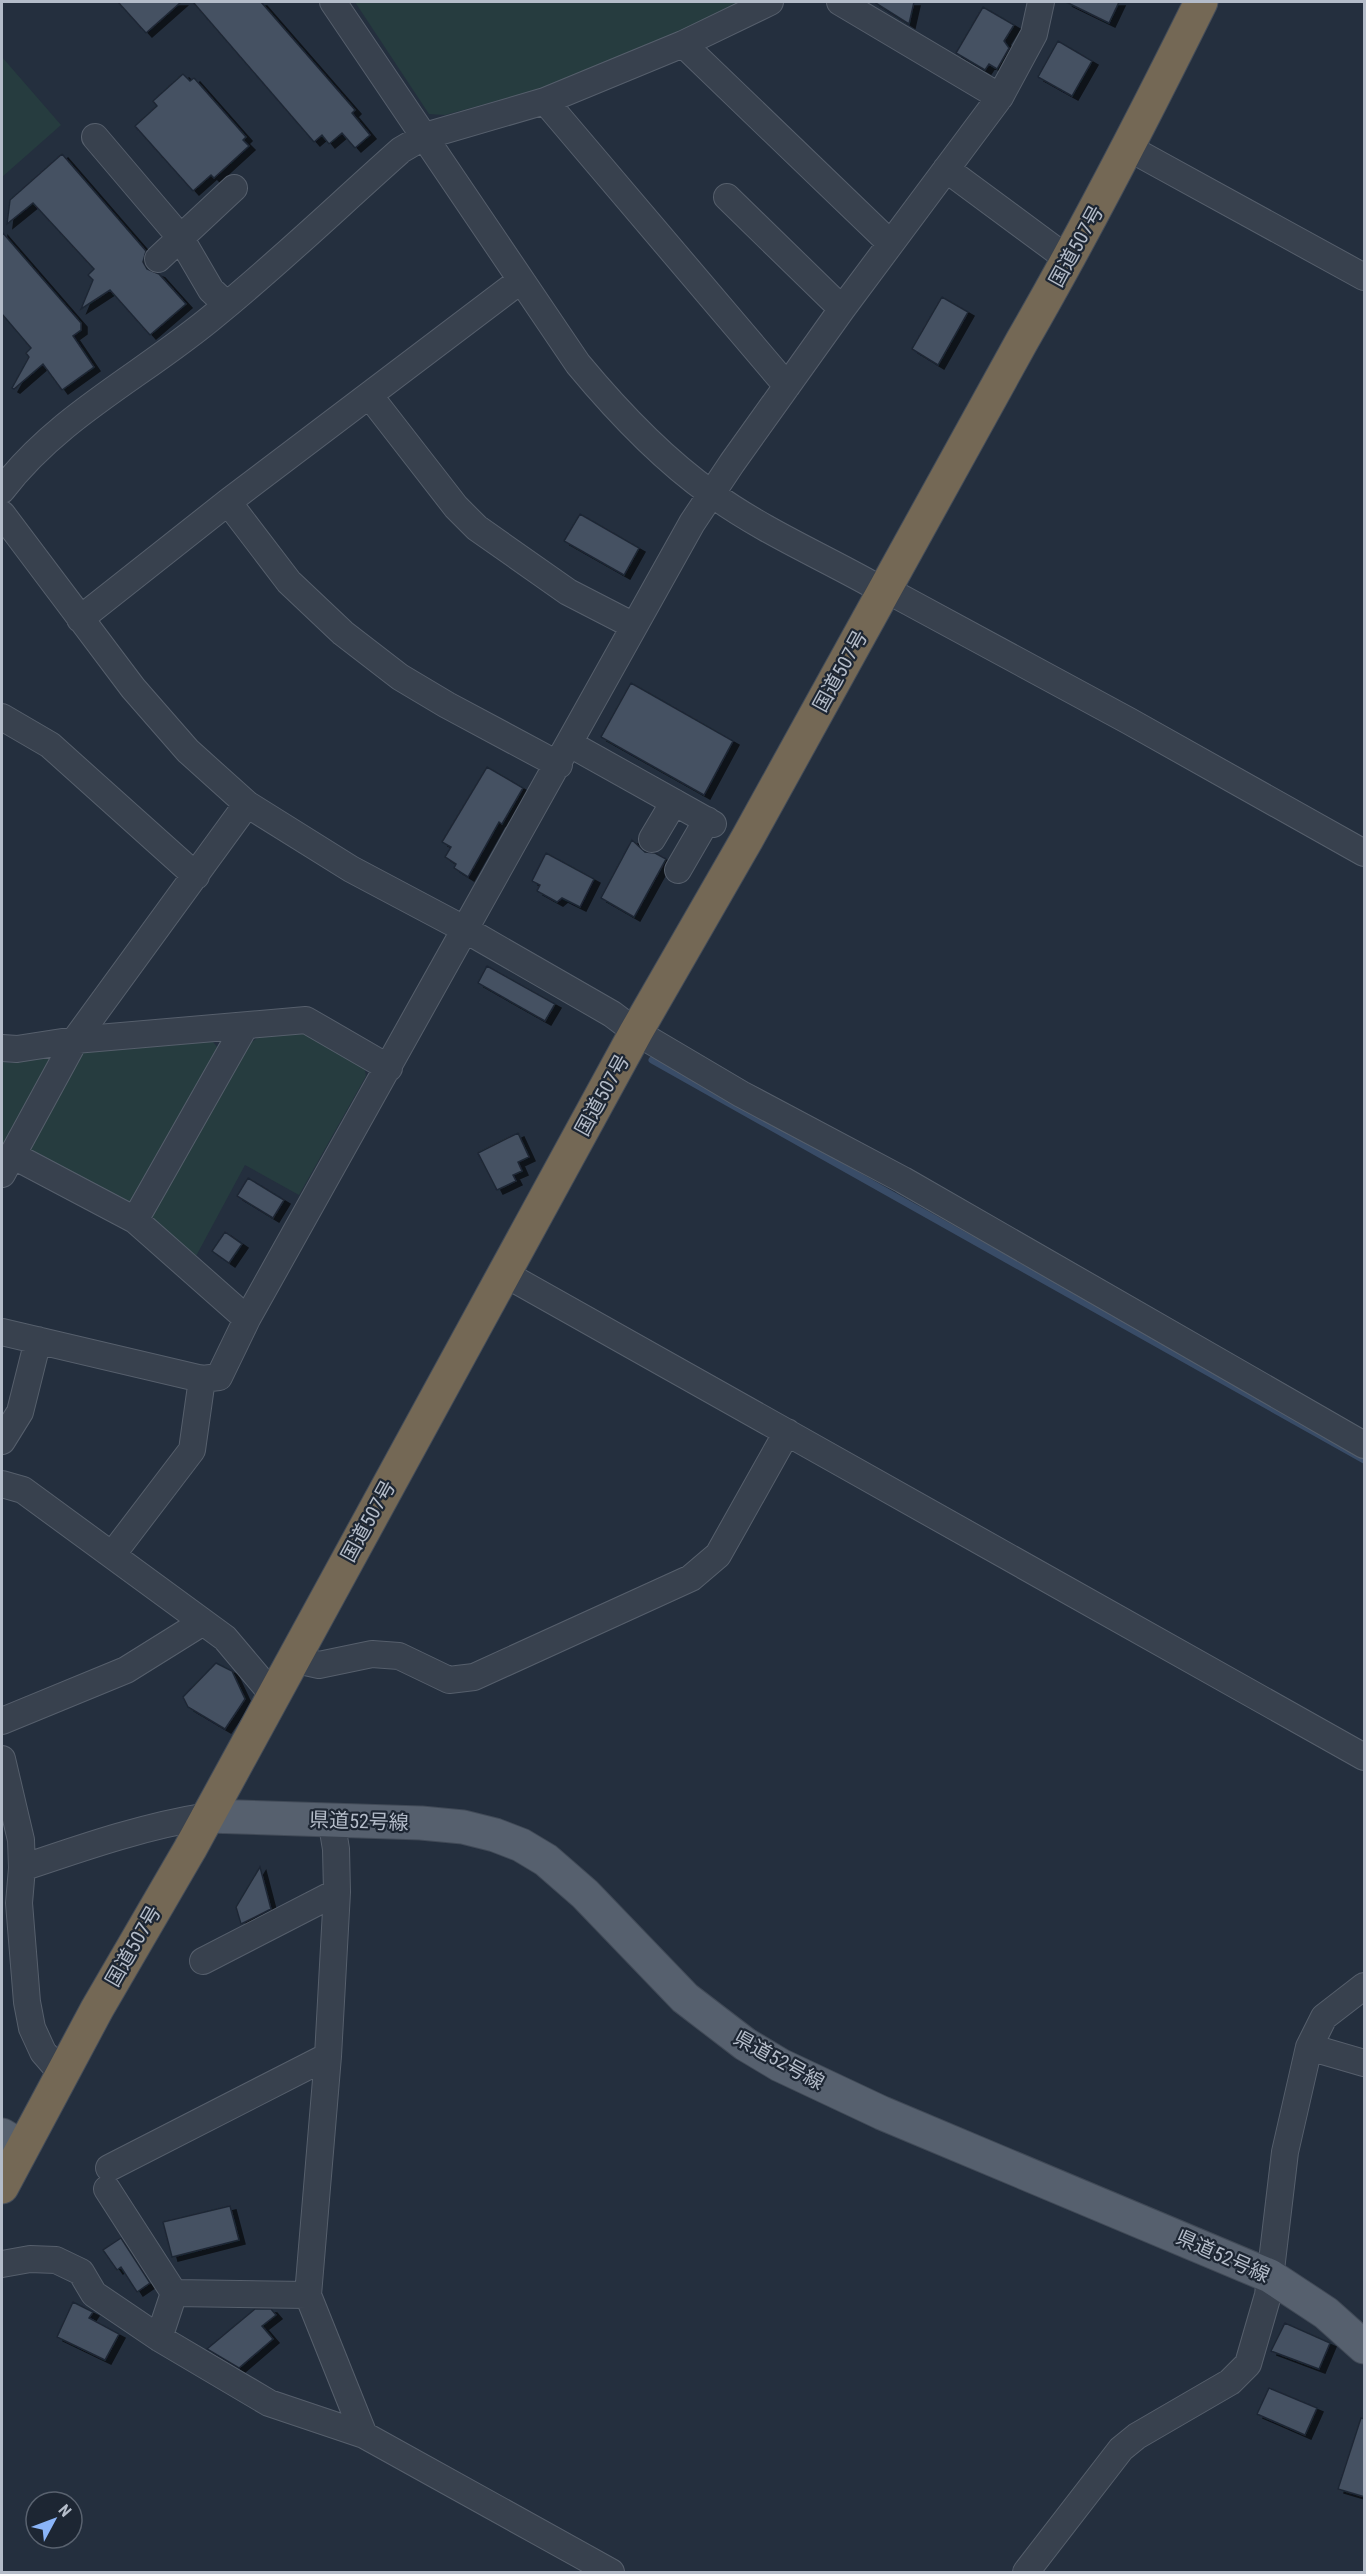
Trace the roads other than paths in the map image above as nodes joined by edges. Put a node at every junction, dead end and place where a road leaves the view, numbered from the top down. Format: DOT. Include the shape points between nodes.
graph roads {
  1 [pos="333,2"];
  2 [pos="770,2"];
  3 [pos="840,2"];
  4 [pos="1041,2"];
  5 [pos="1201,2"];
  6 [pos="683,44"];
  7 [pos="1000,97"];
  8 [pos="545,101"];
  9 [pos="95,136"];
  10 [pos="425,136"];
  11 [pos="1129,148"];
  12 [pos="946,169"];
  13 [pos="234,188"];
  14 [pos="727,197"];
  15 [pos="180,237"];
  16 [pos="890,243"];
  17 [pos="158,258"];
  18 [pos="1069,260"];
  19 [pos="1365,277"];
  20 [pos="521,280"];
  21 [pos="227,305"];
  22 [pos="842,309"];
  23 [pos="787,386"];
  24 [pos="369,395"];
  25 [pos="2,490"];
  26 [pos="711,494"];
  27 [pos="228,502"];
  28 [pos="2,514"];
  29 [pos="885,590"];
  30 [pos="80,619"];
  31 [pos="634,626"];
  32 [pos="2,717"];
  33 [pos="565,755"];
  34 [pos="674,802"];
  35 [pos="247,804"];
  36 [pos="652,839"];
  37 [pos="1365,853"];
  38 [pos="678,870"];
  39 [pos="196,876"];
  40 [pos="466,930"];
  41 [pos="245,1026"];
  42 [pos="636,1032"];
  43 [pos="75,1040"];
  44 [pos="2,1048"];
  45 [pos="389,1068"];
  46 [pos="7,1164"];
  47 [pos="135,1220"];
  48 [pos="505,1274"];
  49 [pos="247,1319"];
  50 [pos="2,1332"];
  51 [pos="38,1340"];
  52 [pos="202,1379"];
  53 [pos="11,1409"];
  54 [pos="787,1432"];
  55 [pos="2,1441"];
  56 [pos="1365,1445"];
  57 [pos="2,1484"];
  58 [pos="112,1555"];
  59 [pos="203,1622"];
  60 [pos="292,1659"];
  61 [pos="273,1695"];
  62 [pos="2,1721"];
  63 [pos="1365,1757"];
  64 [pos="2,1759"];
  65 [pos="208,1816"];
  66 [pos="331,1819"];
  67 [pos="15,1885"];
  68 [pos="338,1892"];
  69 [pos="203,1962"];
  70 [pos="1365,1986"];
  71 [pos="1309,2047"];
  72 [pos="328,2056"];
  73 [pos="1365,2063"];
  74 [pos="62,2074"];
  75 [pos="12,2141"];
  76 [pos="2,2187"];
  77 [pos="2,2264"];
  78 [pos="1270,2276"];
  79 [pos="174,2293"];
  80 [pos="308,2295"];
  81 [pos="159,2338"];
  82 [pos="1365,2347"];
  83 [pos="364,2435"];
  84 [pos="611,2572"];
  85 [pos="1029,2572"];
  1 -- 10 [label="street"];
  2 -- 6 [label="street"];
  3 -- 7 [label="street"];
  4 -- 7 [label="street" via="1034,34"];
  5 -- 11 [label="highway, 国道507号"];
  6 -- 8 [label="street"];
  6 -- 16 [label="street"];
  7 -- 12 [label="street"];
  8 -- 10 [label="street"];
  8 -- 23 [label="street"];
  9 -- 15 [label="street"];
  10 -- 20 [label="street"];
  10 -- 21 [label="street" via="401,150"];
  11 -- 18 [label="highway, 国道507号"];
  11 -- 19 [label="street"];
  12 -- 16 [label="street"];
  12 -- 18 [label="street"];
  13 -- 15 [label="street"];
  14 -- 22 [label="street"];
  15 -- 17 [label="street"];
  15 -- 21 [label="street" via="211,290"];
  16 -- 22 [label="street"];
  18 -- 29 [label="highway, 国道507号"];
  20 -- 24 [label="street"];
  20 -- 26 [label="street" via="606,398"];
  21 -- 25 [label="street" via="72,420"];
  22 -- 23 [label="street"];
  23 -- 26 [label="street"];
  24 -- 27 [label="street"];
  24 -- 31 [label="street" via="456,507 477,528 568,592"];
  26 -- 29 [label="street"];
  26 -- 31 [label="street"];
  27 -- 30 [label="street"];
  27 -- 33 [label="street" via="289,582 343,633 400,677 447,705"];
  28 -- 30 [label="street"];
  29 -- 37 [label="street"];
  29 -- 42 [label="highway, 国道507号"];
  30 -- 35 [label="street" via="188,751"];
  31 -- 33 [label="street"];
  32 -- 39 [label="street" via="50,745"];
  33 -- 34 [label="street"];
  33 -- 40 [label="street"];
  34 -- 36 [label="street"];
  34 -- 38 [label="street" via="710,822"];
  35 -- 39 [label="street"];
  35 -- 40 [label="street" via="351,869"];
  39 -- 43 [label="street"];
  40 -- 42 [label="street" via="612,1014"];
  40 -- 45 [label="street"];
  41 -- 43 [label="street"];
  41 -- 45 [label="street" via="306,1020"];
  41 -- 47 [label="street"];
  42 -- 48 [label="highway, 国道507号"];
  42 -- 56 [label="street"];
  43 -- 44 [label="street"];
  43 -- 46 [label="street"];
  45 -- 49 [label="street"];
  46 -- 47 [label="street"];
  47 -- 49 [label="street"];
  48 -- 54 [label="street"];
  48 -- 60 [label="highway, 国道507号"];
  49 -- 52 [label="street" via="219,1377"];
  50 -- 51 [label="street"];
  51 -- 52 [label="street"];
  51 -- 53 [label="street"];
  52 -- 58 [label="street" via="192,1450"];
  53 -- 55 [label="street"];
  54 -- 60 [label="street" via="718,1555 691,1578 474,1677 449,1680 399,1656 372,1654 319,1665"];
  54 -- 63 [label="street"];
  57 -- 58 [label="street" via="23,1490"];
  58 -- 59 [label="street"];
  59 -- 61 [label="street" via="236,1649"];
  59 -- 62 [label="street" via="126,1670"];
  60 -- 61 [label="highway, 国道507号"];
  61 -- 65 [label="highway, 国道507号"];
  64 -- 67 [label="street" via="21,1840"];
  65 -- 66 [label="main road, 県道52号線"];
  65 -- 67 [label="street" via="171,1821 108,1839"];
  65 -- 74 [label="highway, 国道507号"];
  66 -- 68 [label="street"];
  66 -- 78 [label="main road, 県道52号線" via="463,1827 521,1845 579,1888 685,1998 745,2044 780,2065 882,2113"];
  67 -- 74 [label="street" via="32,2028 44,2052"];
  68 -- 69 [label="street"];
  68 -- 72 [label="street"];
  70 -- 71 [label="street" via="1324,2016"];
  71 -- 73 [label="street"];
  71 -- 78 [label="street" via="1285,2152"];
  72 -- 79 [label="street" via="108,2178"];
  72 -- 80 [label="street"];
  74 -- 75 [label="highway, 国道507号"];
  75 -- 76 [label="highway, 国道507号"];
  77 -- 81 [label="street" via="57,2260 81,2272 94,2294"];
  78 -- 82 [label="main road, 県道52号線" via="1326,2313"];
  78 -- 85 [label="street" via="1248,2364 1230,2382 1121,2449"];
  79 -- 80 [label="street"];
  79 -- 81 [label="street"];
  80 -- 83 [label="street"];
  81 -- 83 [label="street" via="269,2403"];
  83 -- 84 [label="street"];
}
